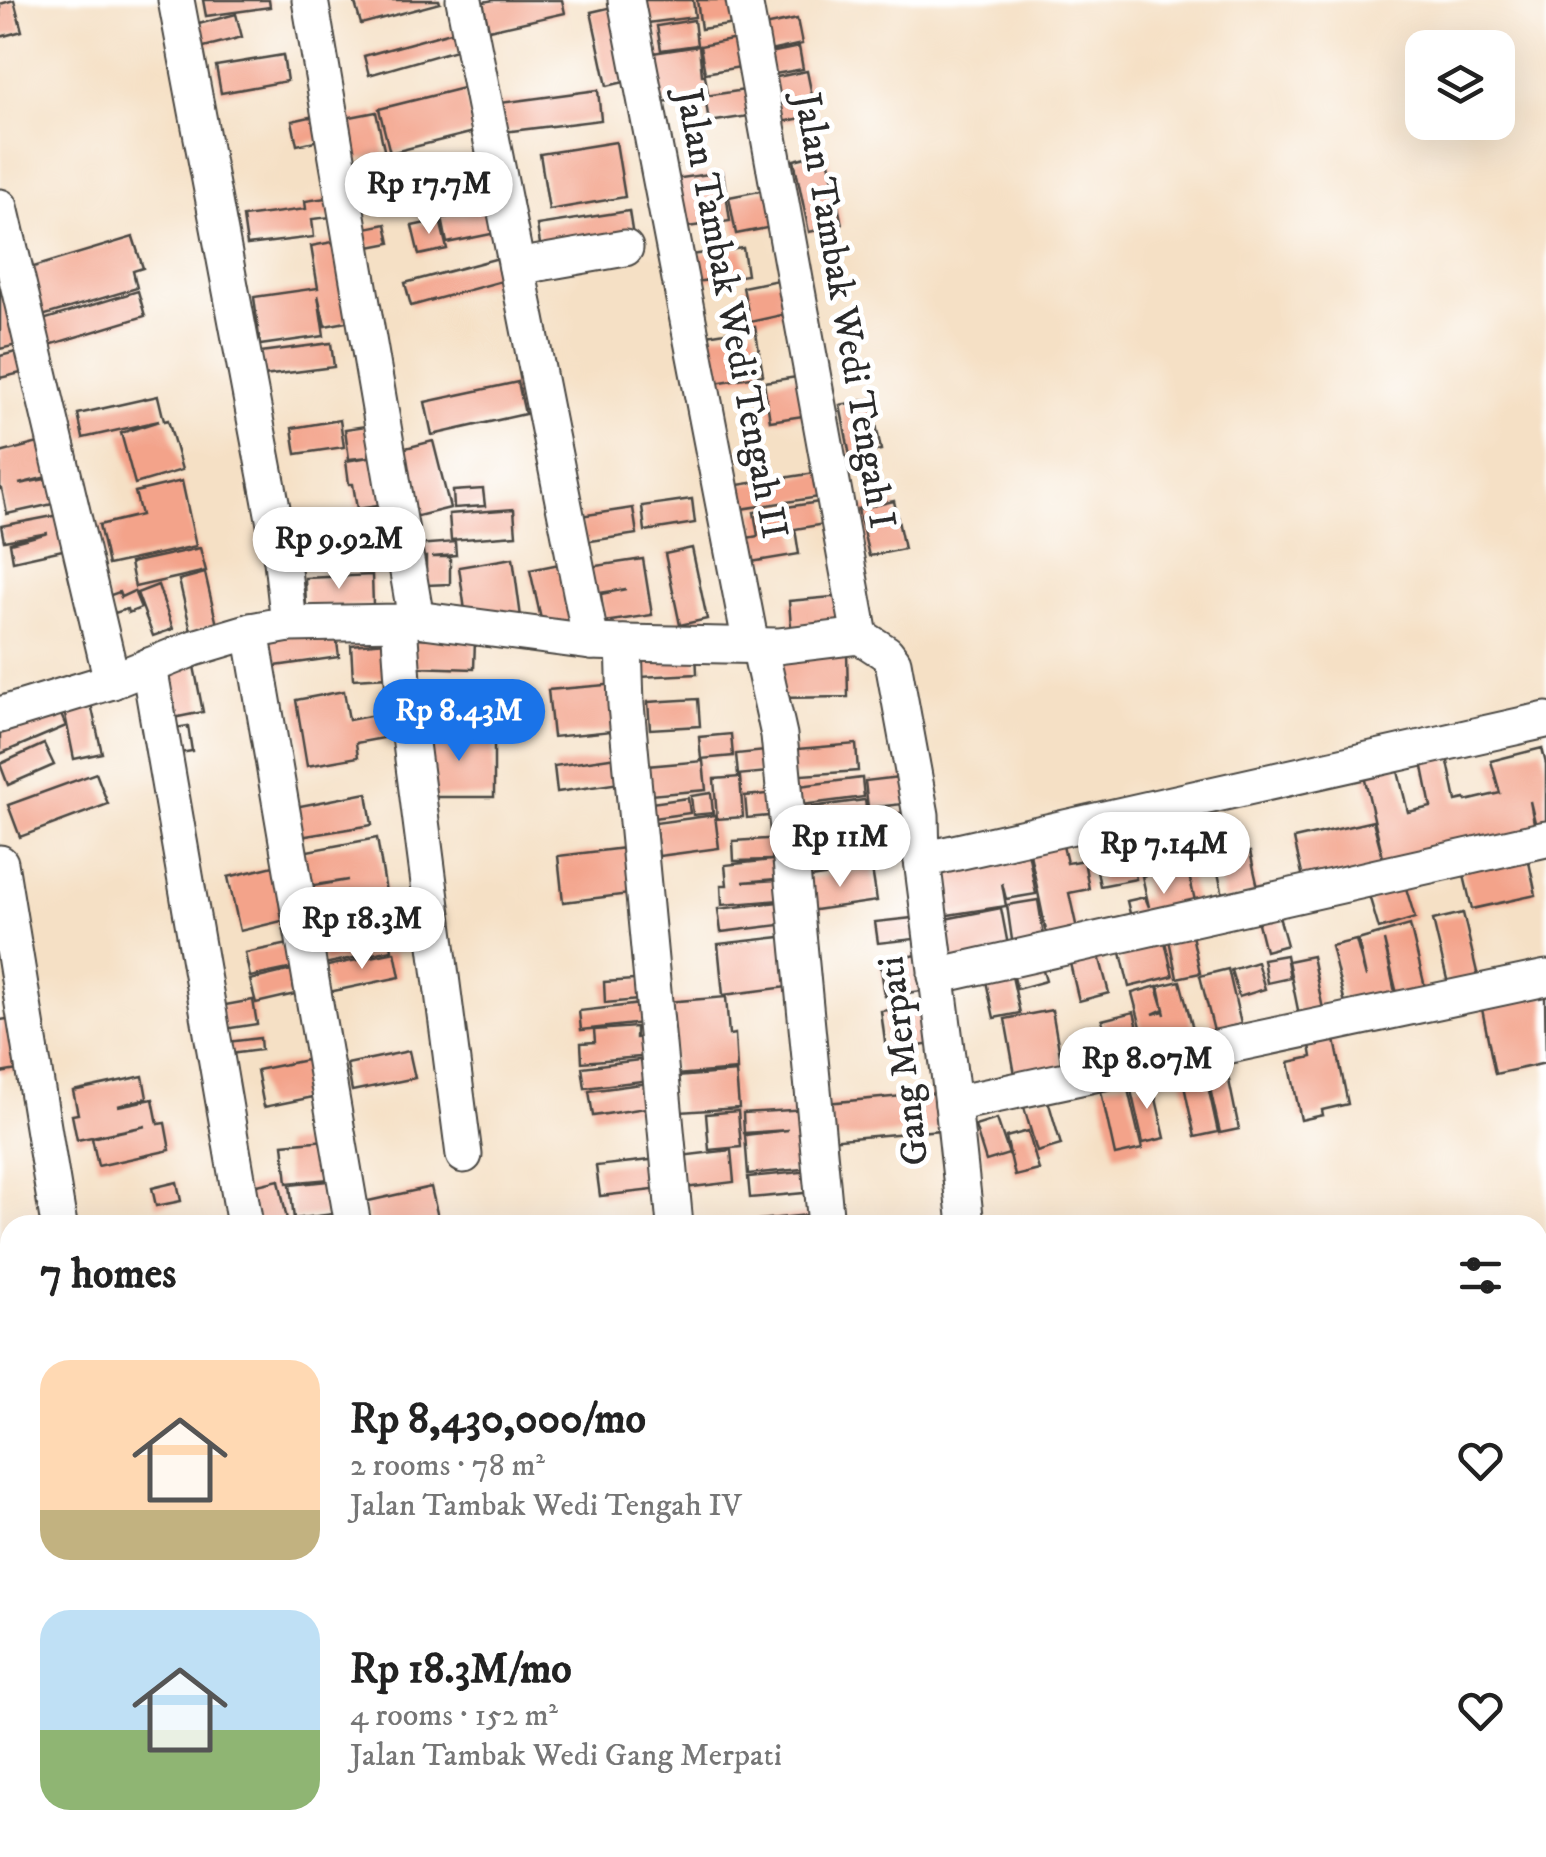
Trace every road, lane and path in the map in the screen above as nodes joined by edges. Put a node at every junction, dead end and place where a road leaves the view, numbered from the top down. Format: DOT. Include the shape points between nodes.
graph roads {
  1 [pos="176,0"];
  2 [pos="310,0"];
  3 [pos="464,0"];
  4 [pos="626,0"];
  5 [pos="744,0"];
  6 [pos="0,207"];
  7 [pos="624,248"];
  8 [pos="516,266"];
  9 [pos="407,620"];
  10 [pos="289,624"];
  11 [pos="251,631"];
  12 [pos="607,643"];
  13 [pos="873,644"];
  14 [pos="755,645"];
  15 [pos="148,666"];
  16 [pos="112,681"];
  17 [pos="0,715"];
  18 [pos="1546,720"];
  19 [pos="1546,839"];
  20 [pos="922,860"];
  21 [pos="0,862"];
  22 [pos="936,976"];
  23 [pos="1546,978"];
  24 [pos="953,1104"];
  25 [pos="464,1155"];
  26 [pos="57,1215"];
  27 [pos="244,1215"];
  28 [pos="351,1215"];
  29 [pos="674,1215"];
  30 [pos="825,1215"];
  31 [pos="965,1215"];
  1 -- 10 [label="street"];
  2 -- 9 [label="street"];
  3 -- 8 [label="street"];
  4 -- 14 [label="street, Jalan Tambak Wedi Tengah II"];
  5 -- 13 [label="street, Jalan Tambak Wedi Tengah I"];
  6 -- 16 [label="street"];
  7 -- 8 [label="street"];
  8 -- 12 [label="street"];
  9 -- 10 [label="street"];
  9 -- 12 [label="street"];
  9 -- 25 [label="street" via="403,680"];
  10 -- 11 [label="street"];
  11 -- 15 [label="street"];
  11 -- 28 [label="street"];
  12 -- 14 [label="street"];
  12 -- 29 [label="street" via="626,706"];
  13 -- 14 [label="street"];
  13 -- 20 [label="street, Gang Merpati" via="893,662"];
  14 -- 30 [label="street, Jalan Tambak Wedi Tengah II" via="779,735"];
  15 -- 16 [label="street"];
  15 -- 27 [label="street"];
  16 -- 17 [label="street"];
  18 -- 20 [label="street"];
  19 -- 22 [label="street"];
  20 -- 22 [label="street, Gang Merpati"];
  21 -- 26 [label="street"];
  22 -- 24 [label="street, Gang Merpati"];
  23 -- 24 [label="street"];
  24 -- 31 [label="street, Gang Merpati"];
}
